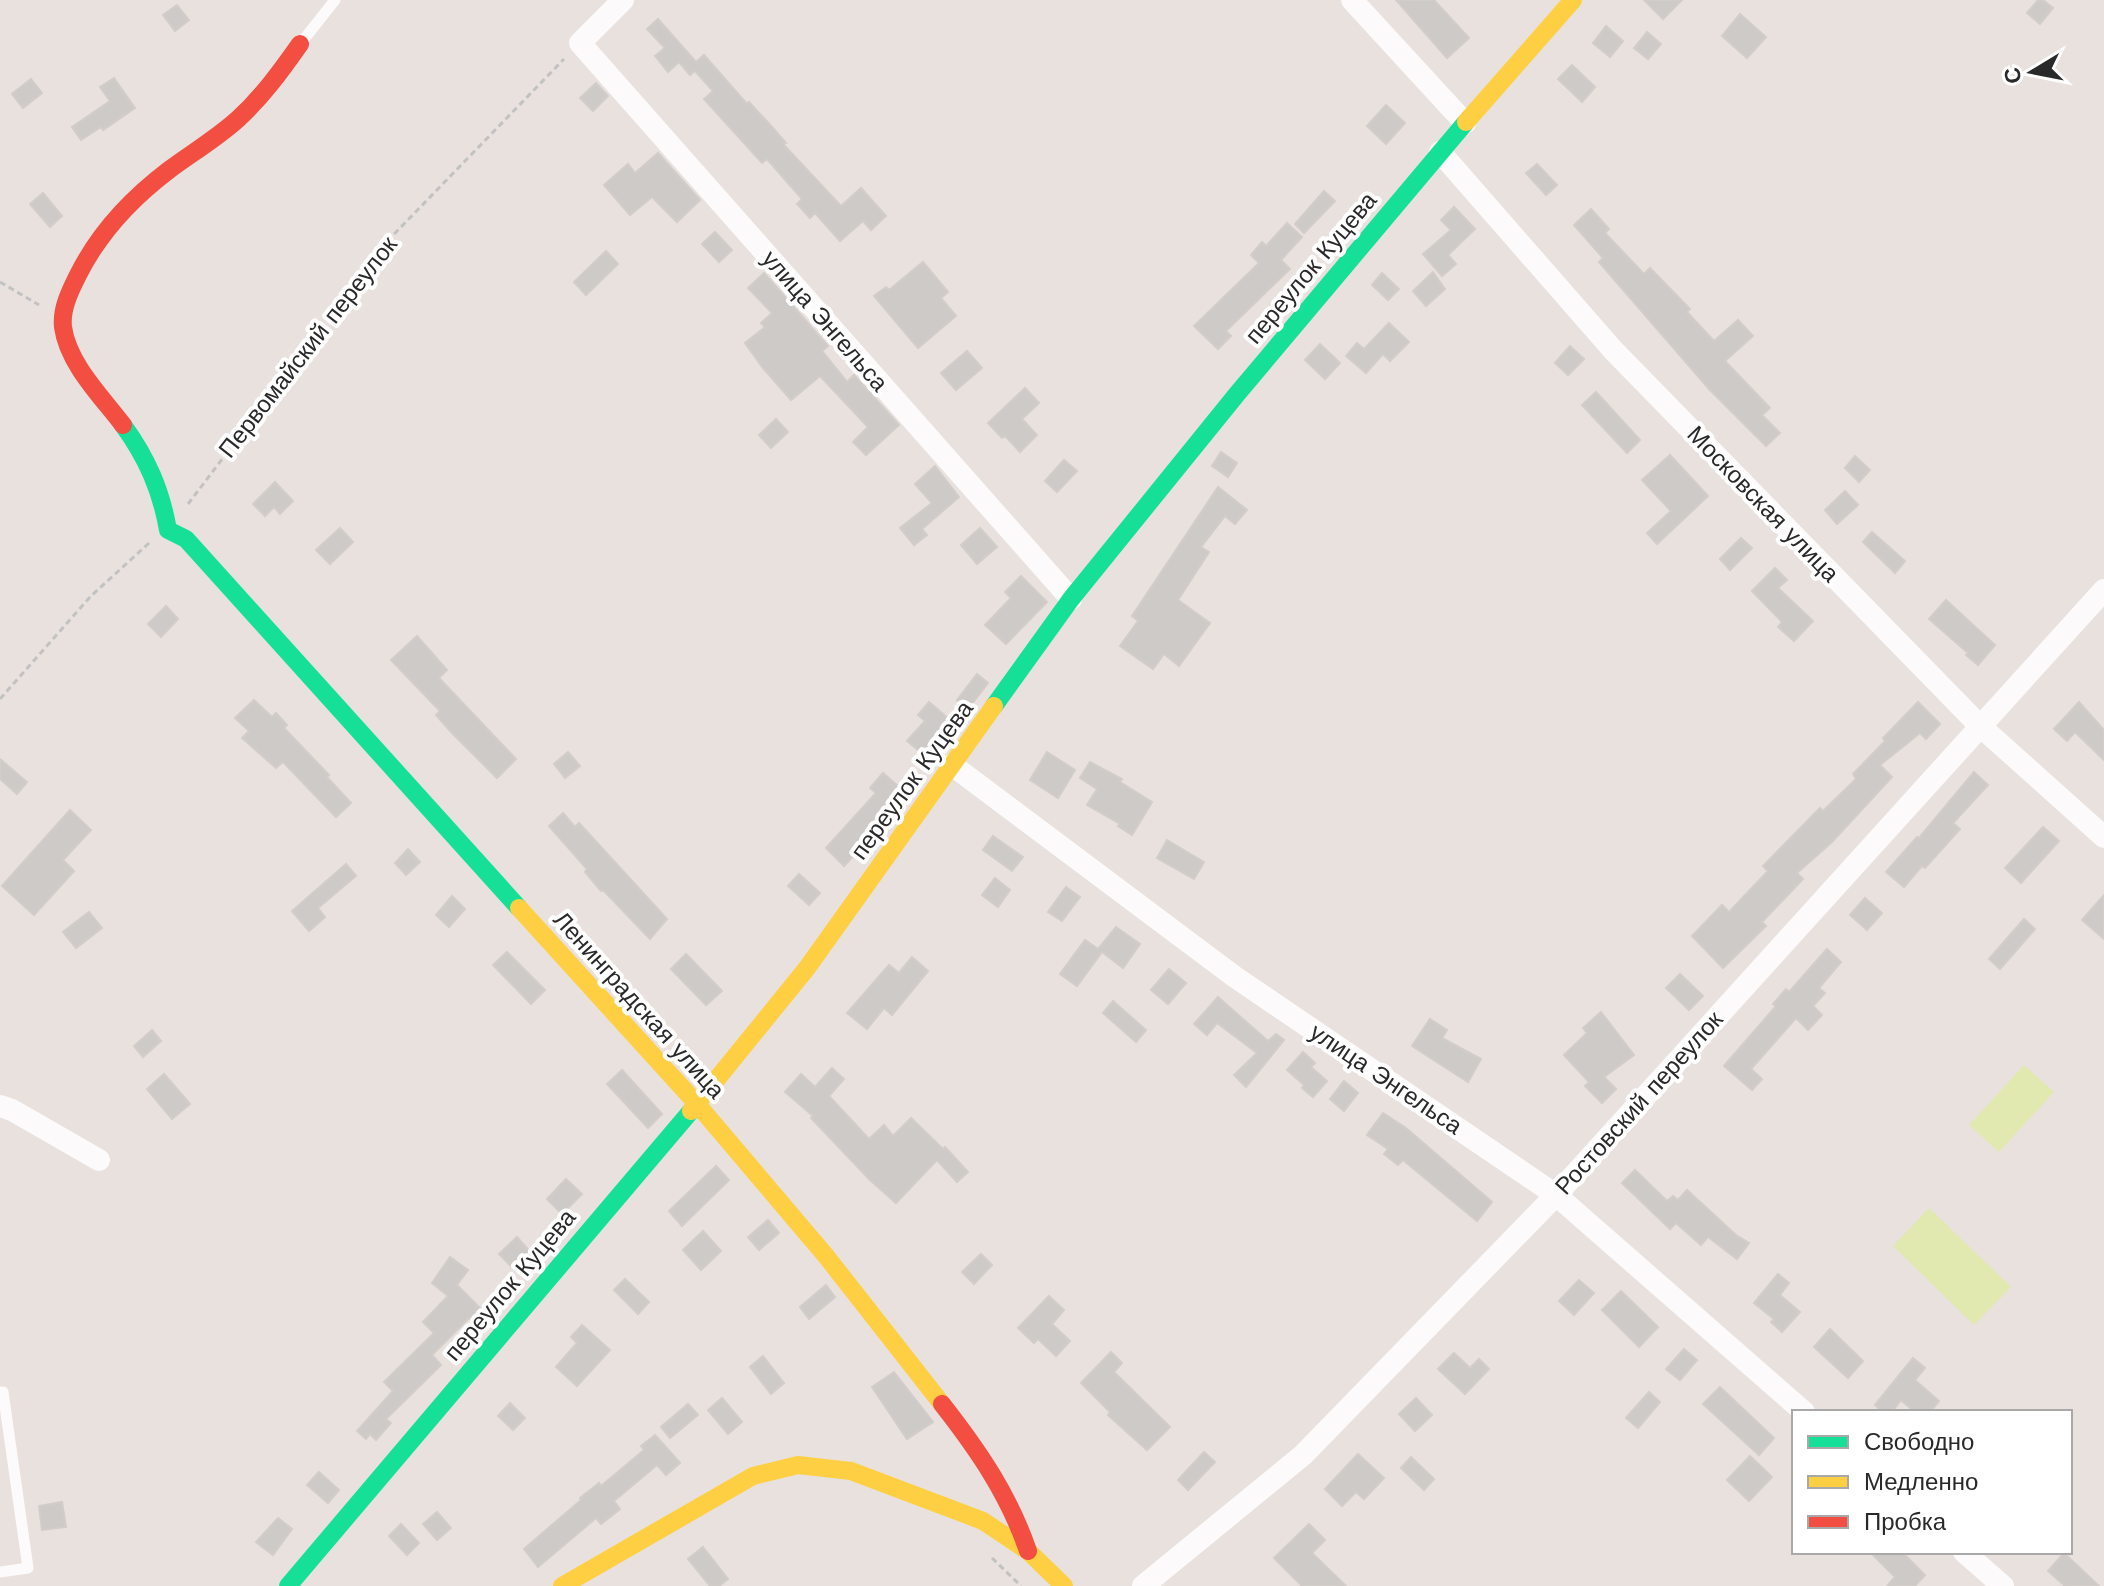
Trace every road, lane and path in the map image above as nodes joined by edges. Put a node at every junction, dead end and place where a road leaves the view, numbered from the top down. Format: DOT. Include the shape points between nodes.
graph roads {
  1 [pos="335,0"];
  2 [pos="623,0"];
  3 [pos="1352,0"];
  4 [pos="1573,0"];
  5 [pos="580,43"];
  6 [pos="300,44"];
  7 [pos="1465,123"];
  8 [pos="1440,152"];
  9 [pos="0,282"];
  10 [pos="60,323"];
  11 [pos="168,530"];
  12 [pos="2104,590"];
  13 [pos="1071,599"];
  14 [pos="0,699"];
  15 [pos="1979,725"];
  16 [pos="952,765"];
  17 [pos="2104,837"];
  18 [pos="697,1104"];
  19 [pos="0,1106"];
  20 [pos="99,1160"];
  21 [pos="1556,1195"];
  22 [pos="0,1392"];
  23 [pos="1802,1410"];
  24 [pos="1028,1551"];
  25 [pos="987,1554"];
  26 [pos="1966,1554"];
  27 [pos="0,1572"];
  28 [pos="288,1586"];
  29 [pos="562,1586"];
  30 [pos="1021,1586"];
  31 [pos="1064,1586"];
  32 [pos="1143,1586"];
  33 [pos="2003,1586"];
  1 -- 6 [label="lane"];
  2 -- 5 [label="street"];
  3 -- 7 [label="street"];
  4 -- 7 [label="street, переулок Куцева"];
  5 -- 11 [label="path, Первомайский переулок" via="369,260"];
  5 -- 13 [label="street, улица Энгельса"];
  6 -- 10 [label="street" via="238,119 156,180 117,217 84,261"];
  7 -- 8 [label="street, переулок Куцева"];
  8 -- 13 [label="street, переулок Куцева"];
  8 -- 15 [label="street, Московская улица" via="1613,350"];
  9 -- 10 [label="path"];
  10 -- 11 [label="street" via="87,381 140,449 161,490"];
  11 -- 14 [label="path, Первомайский переулок" via="91,596"];
  11 -- 18 [label="street, Ленинградская улица" via="186,539"];
  12 -- 15 [label="street, Ростовский переулок"];
  13 -- 16 [label="street, переулок Куцева"];
  15 -- 17 [label="street, Московская улица"];
  15 -- 21 [label="street, Ростовский переулок"];
  16 -- 18 [label="street, переулок Куцева" via="807,968"];
  16 -- 21 [label="street, улица Энгельса" via="1235,977"];
  18 -- 24 [label="street, Ленинградская улица" via="946,1409 1000,1485"];
  18 -- 28 [label="street, переулок Куцева"];
  19 -- 20 [label="street"];
  21 -- 23 [label="street, улица Энгельса"];
  21 -- 32 [label="street, Ростовский переулок" via="1303,1455"];
  22 -- 27 [label="lane" via="28,1568"];
  24 -- 29 [label="street, Ленинградская улица" via="983,1521 851,1471 798,1465 753,1476"];
  24 -- 31 [label="street, Ленинградская улица"];
  25 -- 30 [label="path"];
  26 -- 33 [label="street"];
}
